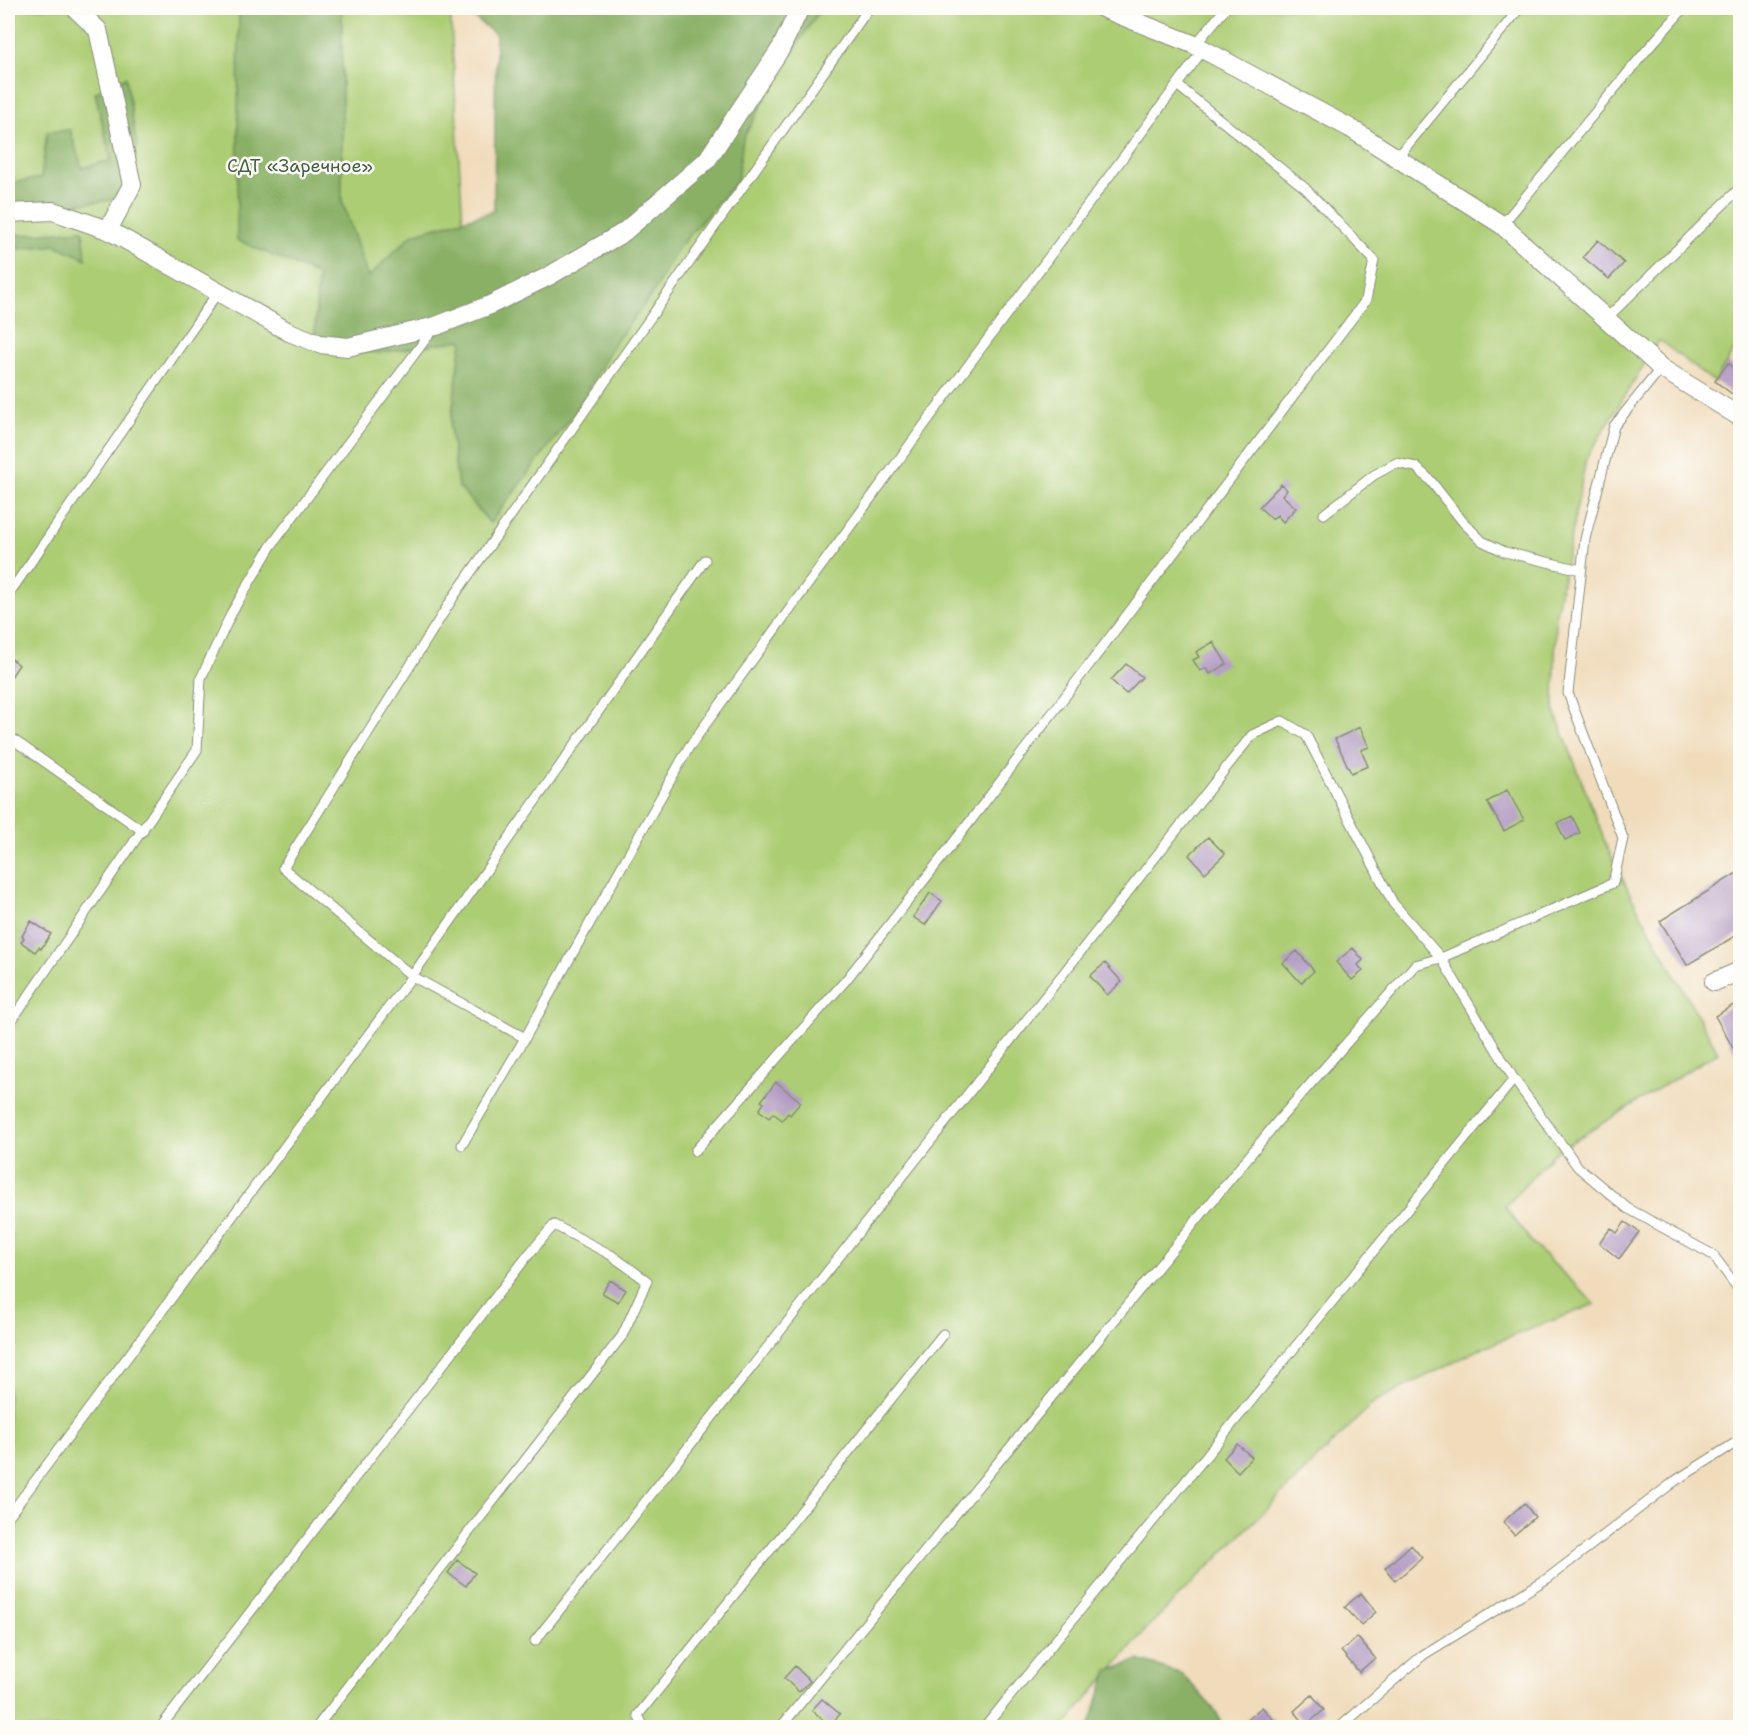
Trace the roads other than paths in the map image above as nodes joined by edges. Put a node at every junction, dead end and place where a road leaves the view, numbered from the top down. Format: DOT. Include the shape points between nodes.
graph roads {
  1 [pos="75,8"];
  2 [pos="800,8"];
  3 [pos="869,8"];
  4 [pos="1102,8"];
  5 [pos="1226,8"];
  6 [pos="1520,8"];
  7 [pos="1684,8"];
  8 [pos="1199,47"];
  9 [pos="1177,85"];
  10 [pos="1397,158"];
  11 [pos="1740,188"];
  12 [pos="8,213"];
  13 [pos="1502,225"];
  14 [pos="108,230"];
  15 [pos="218,292"];
  16 [pos="1607,318"];
  17 [pos="435,326"];
  18 [pos="1661,368"];
  19 [pos="1740,417"];
  20 [pos="1324,514"];
  21 [pos="705,560"];
  22 [pos="1581,570"];
  23 [pos="8,595"];
  24 [pos="8,736"];
  25 [pos="143,831"];
  26 [pos="1441,958"];
  27 [pos="1740,971"];
  28 [pos="412,976"];
  29 [pos="1714,982"];
  30 [pos="8,1026"];
  31 [pos="525,1038"];
  32 [pos="1514,1079"];
  33 [pos="462,1145"];
  34 [pos="695,1151"];
  35 [pos="1740,1291"];
  36 [pos="943,1334"];
  37 [pos="1740,1440"];
  38 [pos="8,1517"];
  39 [pos="535,1641"];
  40 [pos="160,1728"];
  41 [pos="316,1728"];
  42 [pos="644,1728"];
  43 [pos="780,1728"];
  44 [pos="984,1728"];
  45 [pos="1339,1728"];
  1 -- 14 [label="street" via="98,30 132,185"];
  2 -- 17 [label="street" via="781,48 706,160 624,232 549,276"];
  3 -- 28 [label="lane" via="454,596 283,868"];
  4 -- 8 [label="street"];
  5 -- 8 [label="lane"];
  6 -- 10 [label="lane"];
  7 -- 13 [label="lane"];
  8 -- 9 [label="lane"];
  8 -- 10 [label="street" via="1350,128"];
  9 -- 31 [label="lane" via="689,747"];
  9 -- 34 [label="lane" via="1305,188 1374,260 1366,300 846,980"];
  10 -- 13 [label="street"];
  11 -- 16 [label="lane"];
  12 -- 14 [label="street" via="53,211"];
  13 -- 16 [label="street"];
  14 -- 15 [label="street"];
  15 -- 17 [label="street" via="289,332 320,344 348,347"];
  15 -- 23 [label="lane"];
  16 -- 18 [label="street"];
  17 -- 25 [label="lane" via="271,546 232,612 201,678 197,750"];
  18 -- 19 [label="street"];
  18 -- 22 [label="lane" via="1614,426 1585,539"];
  20 -- 22 [label="lane" via="1396,463 1416,466 1482,540 1505,552"];
  21 -- 28 [label="lane"];
  22 -- 26 [label="lane" via="1568,693 1623,838 1613,883"];
  24 -- 25 [label="lane"];
  25 -- 30 [label="lane"];
  26 -- 32 [label="lane"];
  26 -- 39 [label="lane" via="1393,903 1306,735 1282,721 1252,735"];
  26 -- 43 [label="lane" via="1415,965 1277,1122"];
  27 -- 29 [label="street"];
  28 -- 31 [label="lane"];
  28 -- 38 [label="lane"];
  31 -- 33 [label="lane"];
  32 -- 35 [label="lane" via="1578,1167 1627,1208 1713,1255"];
  32 -- 44 [label="lane"];
  36 -- 42 [label="lane" via="638,1715"];
  37 -- 45 [label="lane" via="1675,1481 1548,1578 1423,1655"];
  40 -- 41 [label="lane" via="554,1225 611,1255 647,1281 622,1336"];
}
